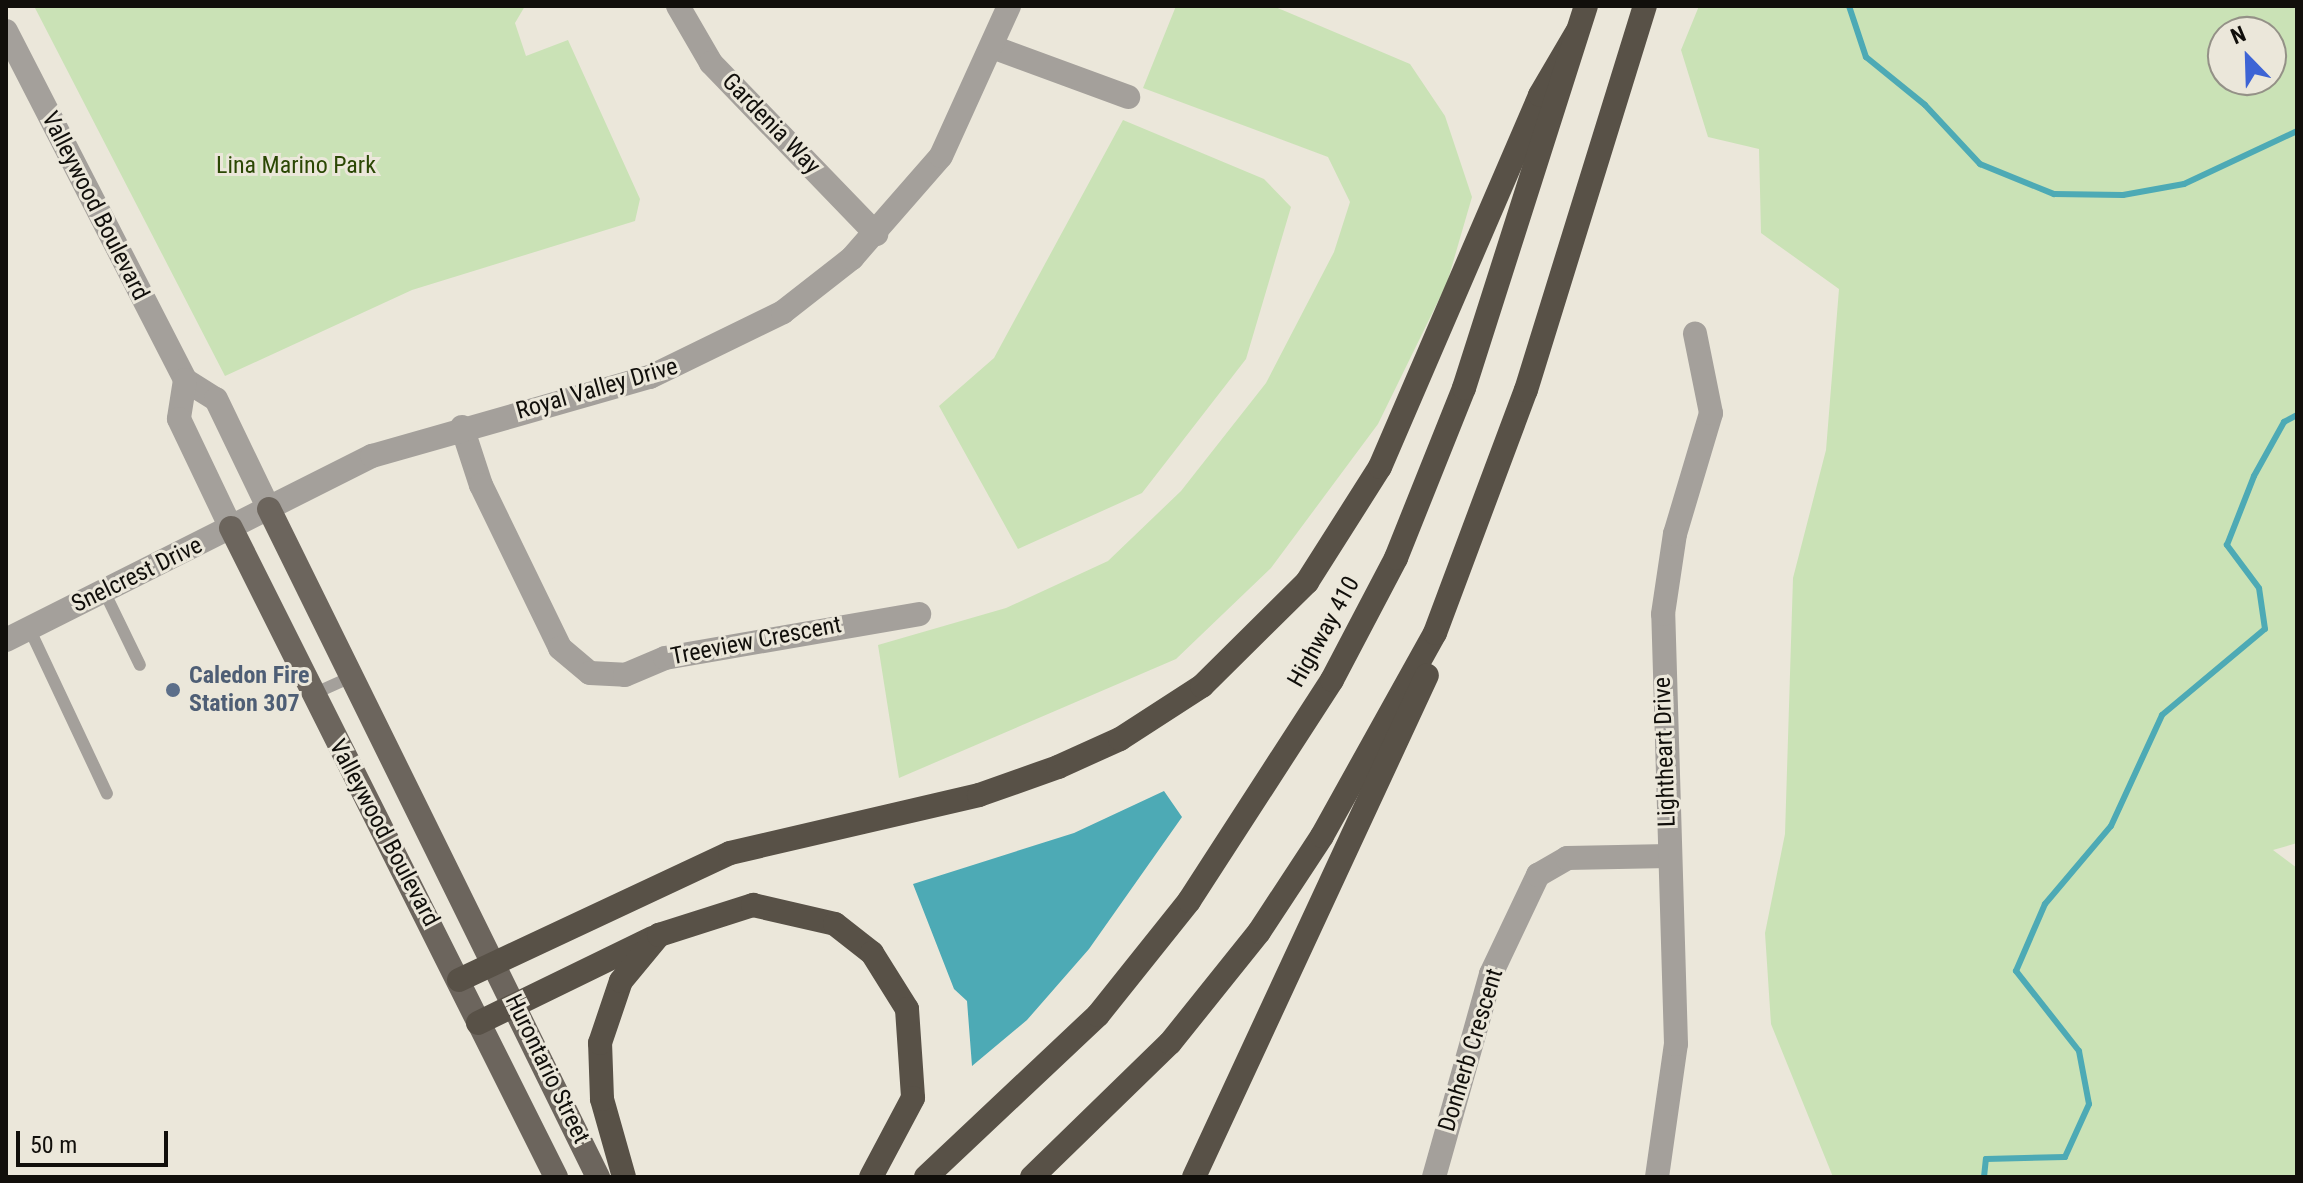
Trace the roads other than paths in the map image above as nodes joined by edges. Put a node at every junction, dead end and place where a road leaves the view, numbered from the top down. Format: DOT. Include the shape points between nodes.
graph roads {
  1 [pos="678,6"];
  2 [pos="1009,6"];
  3 [pos="1586,6"];
  4 [pos="1645,6"];
  5 [pos="6,31"];
  6 [pos="1577,32"];
  7 [pos="995,48"];
  8 [pos="1128,97"];
  9 [pos="876,234"];
  10 [pos="1695,334"];
  11 [pos="185,380"];
  12 [pos="462,427"];
  13 [pos="269,509"];
  14 [pos="231,528"];
  15 [pos="104,591"];
  16 [pos="919,614"];
  17 [pos="29,628"];
  18 [pos="1435,633"];
  19 [pos="6,640"];
  20 [pos="140,665"];
  21 [pos="349,678"];
  22 [pos="311,695"];
  23 [pos="107,794"];
  24 [pos="1669,856"];
  25 [pos="659,935"];
  26 [pos="495,962"];
  27 [pos="459,980"];
  28 [pos="517,1005"];
  29 [pos="478,1023"];
  30 [pos="556,1177"];
  31 [pos="598,1177"];
  32 [pos="624,1177"];
  33 [pos="871,1177"];
  34 [pos="926,1177"];
  35 [pos="1032,1177"];
  36 [pos="1194,1177"];
  37 [pos="1434,1177"];
  38 [pos="1657,1177"];
  1 -- 9 [label="street, Gardenia Way" via="711,63"];
  2 -- 7 [label="street, Royal Valley Drive"];
  3 -- 6 [label="highway, Highway 410"];
  4 -- 18 [label="highway" via="1526,390"];
  5 -- 11 [label="street, Valleywood Boulevard"];
  6 -- 26 [label="highway" via="1540,95 1380,467 1307,582 1202,686 1120,739 1058,767 979,795 730,853"];
  6 -- 34 [label="highway, Highway 410" via="1464,388 1396,558 1332,680 1189,901 1098,1015"];
  7 -- 8 [label="street"];
  7 -- 9 [label="street, Royal Valley Drive" via="941,156"];
  9 -- 12 [label="street, Royal Valley Drive" via="792,306 701,356 610,390"];
  10 -- 24 [label="street, Lightheart Drive" via="1711,413 1666,576"];
  11 -- 13 [label="street, Valleywood Boulevard" via="216,399"];
  11 -- 14 [label="street, Valleywood Boulevard" via="179,419"];
  12 -- 13 [label="street, Royal Valley Drive" via="372,456"];
  12 -- 16 [label="street, Treeview Crescent" via="481,485 560,648 590,673 625,675 665,658"];
  13 -- 14 [label="street, Snelcrest Drive"];
  13 -- 21 [label="main road, Valleywood Boulevard"];
  14 -- 15 [label="street, Snelcrest Drive"];
  14 -- 22 [label="main road, Valleywood Boulevard"];
  15 -- 17 [label="street, Snelcrest Drive"];
  15 -- 20 [label="lane"];
  17 -- 19 [label="street, Snelcrest Drive"];
  17 -- 23 [label="lane"];
  18 -- 35 [label="highway" via="1329,824 1259,932 1170,1043"];
  18 -- 36 [label="highway" via="1425,684"];
  21 -- 22 [label="lane"];
  21 -- 26 [label="main road, Valleywood Boulevard"];
  22 -- 27 [label="main road, Valleywood Boulevard"];
  24 -- 37 [label="street, Donherb Crescent" via="1567,858 1538,875 1487,984"];
  24 -- 38 [label="street, Lightheart Drive" via="1676,1055"];
  25 -- 28 [label="highway"];
  25 -- 32 [label="highway" via="621,981 600,1043 602,1099"];
  25 -- 33 [label="highway" via="727,907 775,906 835,924 872,953 907,1009 915,1080 903,1127"];
  26 -- 27 [label="highway"];
  26 -- 28 [label="main road, Hurontario Street"];
  27 -- 29 [label="main road, Hurontario Street"];
  28 -- 29 [label="highway"];
  28 -- 31 [label="main road, Hurontario Street"];
  29 -- 30 [label="main road, Hurontario Street"];
}
